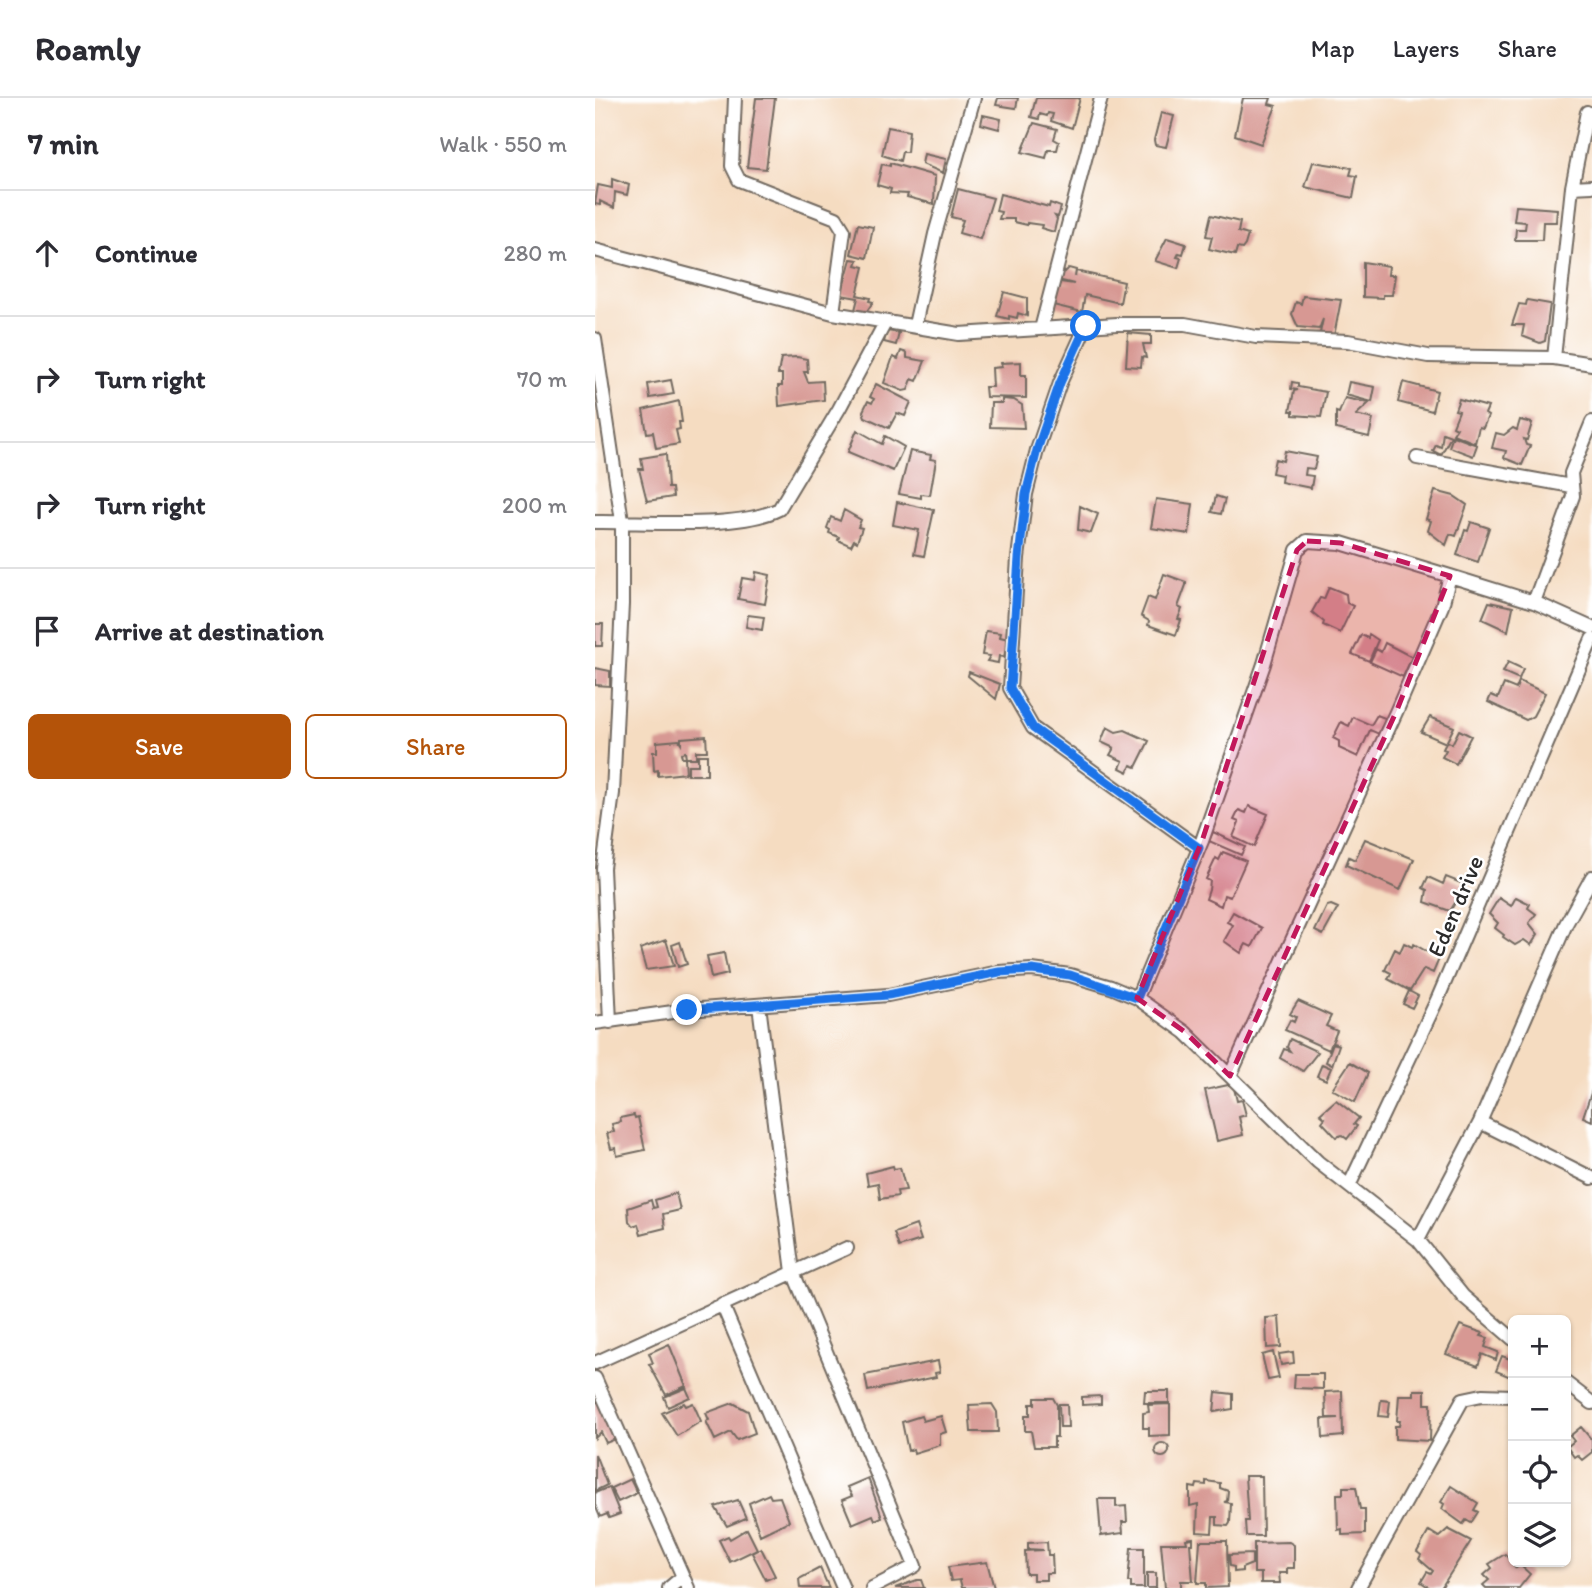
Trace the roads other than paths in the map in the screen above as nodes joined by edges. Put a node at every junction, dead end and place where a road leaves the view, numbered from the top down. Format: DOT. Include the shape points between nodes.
graph roads {
  1 [pos="736,98"];
  2 [pos="974,98"];
  3 [pos="1101,98"];
  4 [pos="1587,112"];
  5 [pos="1592,186"];
  6 [pos="1572,187"];
  7 [pos="596,253"];
  8 [pos="833,313"];
  9 [pos="885,323"];
  10 [pos="915,326"];
  11 [pos="1086,326"];
  12 [pos="1041,329"];
  13 [pos="595,339"];
  14 [pos="1554,358"];
  15 [pos="1592,364"];
  16 [pos="1592,422"];
  17 [pos="1417,458"];
  18 [pos="1571,486"];
  19 [pos="622,521"];
  20 [pos="595,522"];
  21 [pos="1450,576"];
  22 [pos="1534,602"];
  23 [pos="1592,628"];
  24 [pos="1592,639"];
  25 [pos="1199,848"];
  26 [pos="1592,877"];
  27 [pos="1137,998"];
  28 [pos="759,1005"];
  29 [pos="610,1021"];
  30 [pos="595,1023"];
  31 [pos="1230,1076"];
  32 [pos="1480,1122"];
  33 [pos="1592,1178"];
  34 [pos="1349,1186"];
  35 [pos="1418,1240"];
  36 [pos="847,1248"];
  37 [pos="793,1272"];
  38 [pos="722,1304"];
  39 [pos="1508,1335"];
  40 [pos="595,1363"];
  41 [pos="595,1378"];
  42 [pos="1571,1387"];
  43 [pos="1508,1396"];
  44 [pos="1592,1403"];
  45 [pos="685,1583"];
  46 [pos="669,1588"];
  47 [pos="843,1588"];
  48 [pos="873,1588"];
  49 [pos="1358,1588"];
  1 -- 8 [label="street" via="732,166 739,180 837,218 844,231"];
  2 -- 10 [label="street" via="935,234"];
  3 -- 12 [label="street"];
  4 -- 6 [label="street"];
  5 -- 6 [label="street"];
  6 -- 14 [label="street"];
  7 -- 8 [label="street"];
  8 -- 9 [label="street"];
  9 -- 10 [label="street"];
  9 -- 19 [label="street" via="779,509 747,518 664,524"];
  10 -- 12 [label="street" via="959,334"];
  11 -- 12 [label="street"];
  11 -- 14 [label="street" via="1185,324 1256,337 1347,341 1428,356"];
  11 -- 25 [label="street" via="1060,383 1026,494 1010,688 1033,728"];
  13 -- 19 [label="street"];
  14 -- 15 [label="street"];
  16 -- 18 [label="street" via="1571,473"];
  17 -- 18 [label="street"];
  18 -- 22 [label="street" via="1573,496"];
  19 -- 20 [label="street"];
  19 -- 29 [label="street" via="613,793 603,868"];
  21 -- 22 [label="street"];
  21 -- 25 [label="street" via="1341,543 1307,541 1297,550 1264,664"];
  21 -- 31 [label="street" via="1442,606 1397,710"];
  22 -- 23 [label="street"];
  24 -- 34 [label="street, Eden drive" via="1438,998"];
  25 -- 27 [label="street"];
  26 -- 32 [label="street" via="1566,924"];
  27 -- 28 [label="street" via="1070,975 1032,970 999,972 888,995"];
  27 -- 31 [label="street" via="1185,1032"];
  28 -- 29 [label="street"];
  28 -- 37 [label="street"];
  29 -- 30 [label="street"];
  31 -- 34 [label="street"];
  32 -- 33 [label="street"];
  32 -- 35 [label="street"];
  34 -- 35 [label="street"];
  35 -- 39 [label="street" via="1463,1296"];
  36 -- 37 [label="street"];
  37 -- 38 [label="street"];
  37 -- 48 [label="street" via="915,1566"];
  38 -- 40 [label="street"];
  38 -- 47 [label="street"];
  41 -- 45 [label="street"];
  42 -- 44 [label="street"];
  43 -- 49 [label="street" via="1463,1399"];
  45 -- 46 [label="street"];
}
